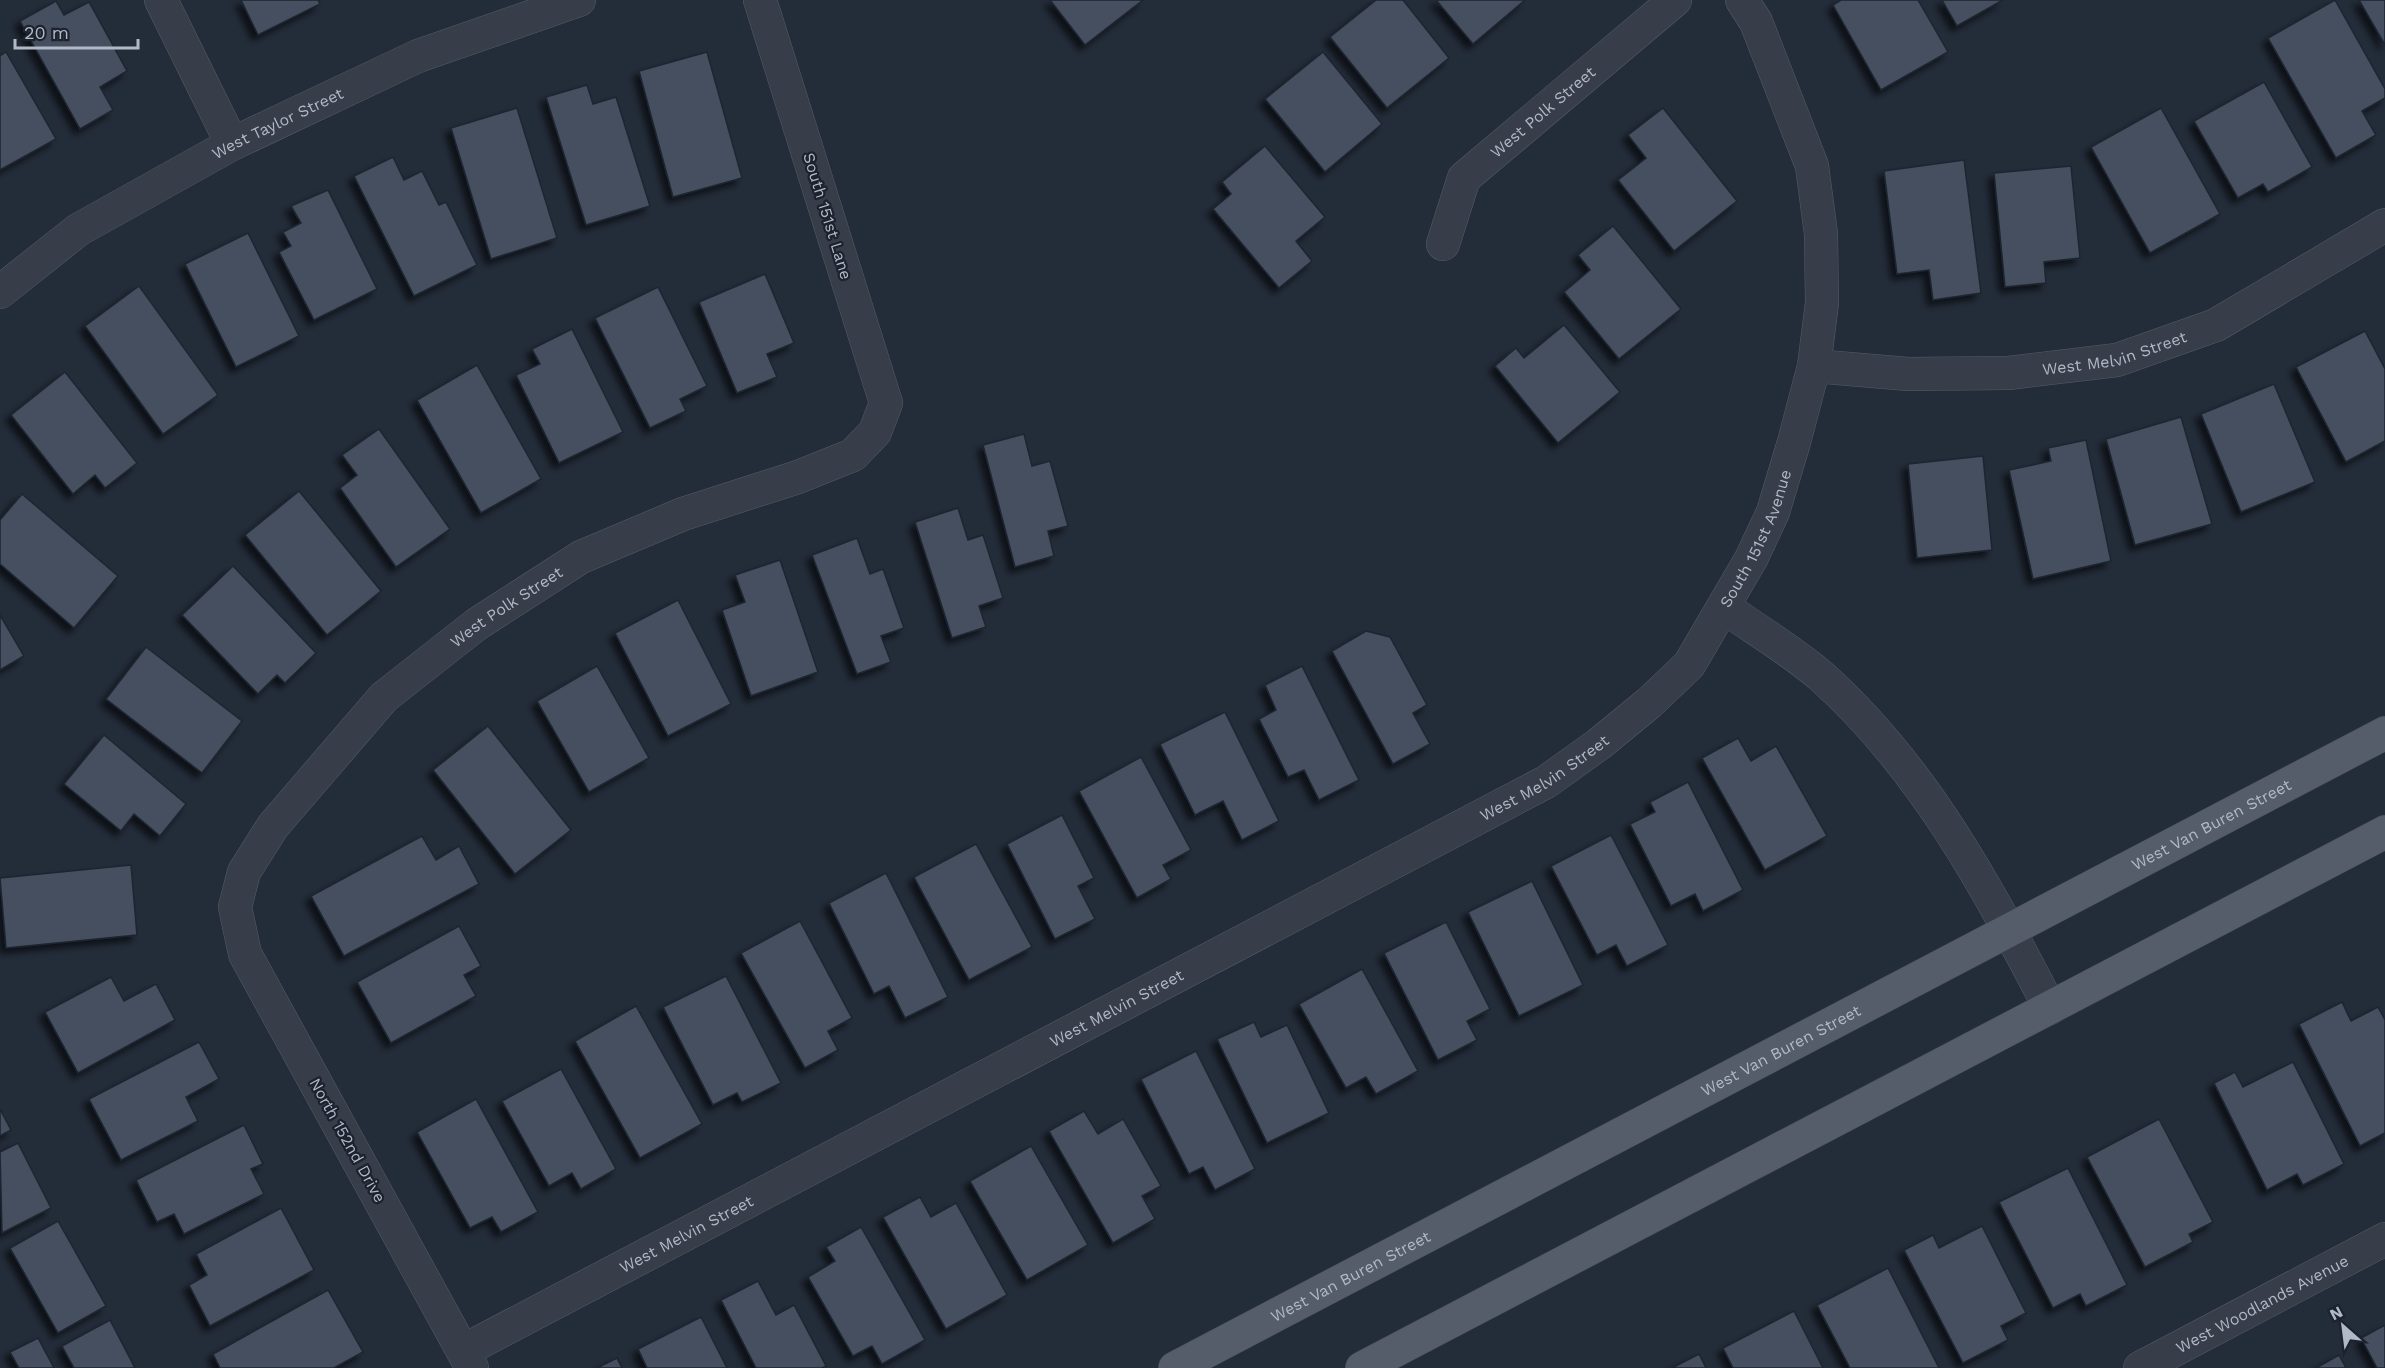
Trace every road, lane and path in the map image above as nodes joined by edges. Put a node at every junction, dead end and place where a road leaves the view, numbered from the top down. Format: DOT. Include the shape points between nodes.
graph roads {
  1 [pos="161,0"];
  2 [pos="579,0"];
  3 [pos="760,0"];
  4 [pos="1675,0"];
  5 [pos="1742,0"];
  6 [pos="232,144"];
  7 [pos="2385,225"];
  8 [pos="1443,244"];
  9 [pos="0,292"];
  10 [pos="1814,366"];
  11 [pos="875,432"];
  12 [pos="1724,607"];
  13 [pos="2385,733"];
  14 [pos="2385,832"];
  15 [pos="235,907"];
  16 [pos="2009,929"];
  17 [pos="2050,1008"];
  18 [pos="2385,1239"];
  19 [pos="468,1359"];
  20 [pos="1175,1368"];
  21 [pos="1362,1368"];
  22 [pos="2140,1368"];
  1 -- 6 [label="street"];
  2 -- 6 [label="street, West Taylor Street" via="418,56"];
  3 -- 11 [label="street, South 151st Lane" via="886,403"];
  4 -- 8 [label="street, West Polk Street" via="1464,178"];
  5 -- 10 [label="street, South 151st Avenue" via="1756,22 1812,166 1821,234 1822,303"];
  6 -- 9 [label="street, West Taylor Street" via="78,230"];
  7 -- 10 [label="street, West Melvin Street" via="2216,325 2116,360 2008,373 1908,374"];
  10 -- 12 [label="street, South 151st Avenue" via="1773,512"];
  11 -- 15 [label="street, West Polk Street" via="853,454 798,477 683,514 581,557 477,624 384,697 273,826 244,872"];
  12 -- 16 [label="street, South 151st Avenue" via="1819,675 1881,735 1928,796"];
  12 -- 19 [label="street, West Melvin Street" via="1689,665 1650,703 1546,782"];
  13 -- 16 [label="main road, West Van Buren Street"];
  14 -- 17 [label="main road"];
  15 -- 19 [label="street, North 152nd Drive" via="245,954"];
  16 -- 17 [label="street, South 151st Avenue"];
  16 -- 20 [label="main road, West Van Buren Street"];
  17 -- 21 [label="main road"];
  18 -- 22 [label="street, West Woodlands Avenue"];
}
